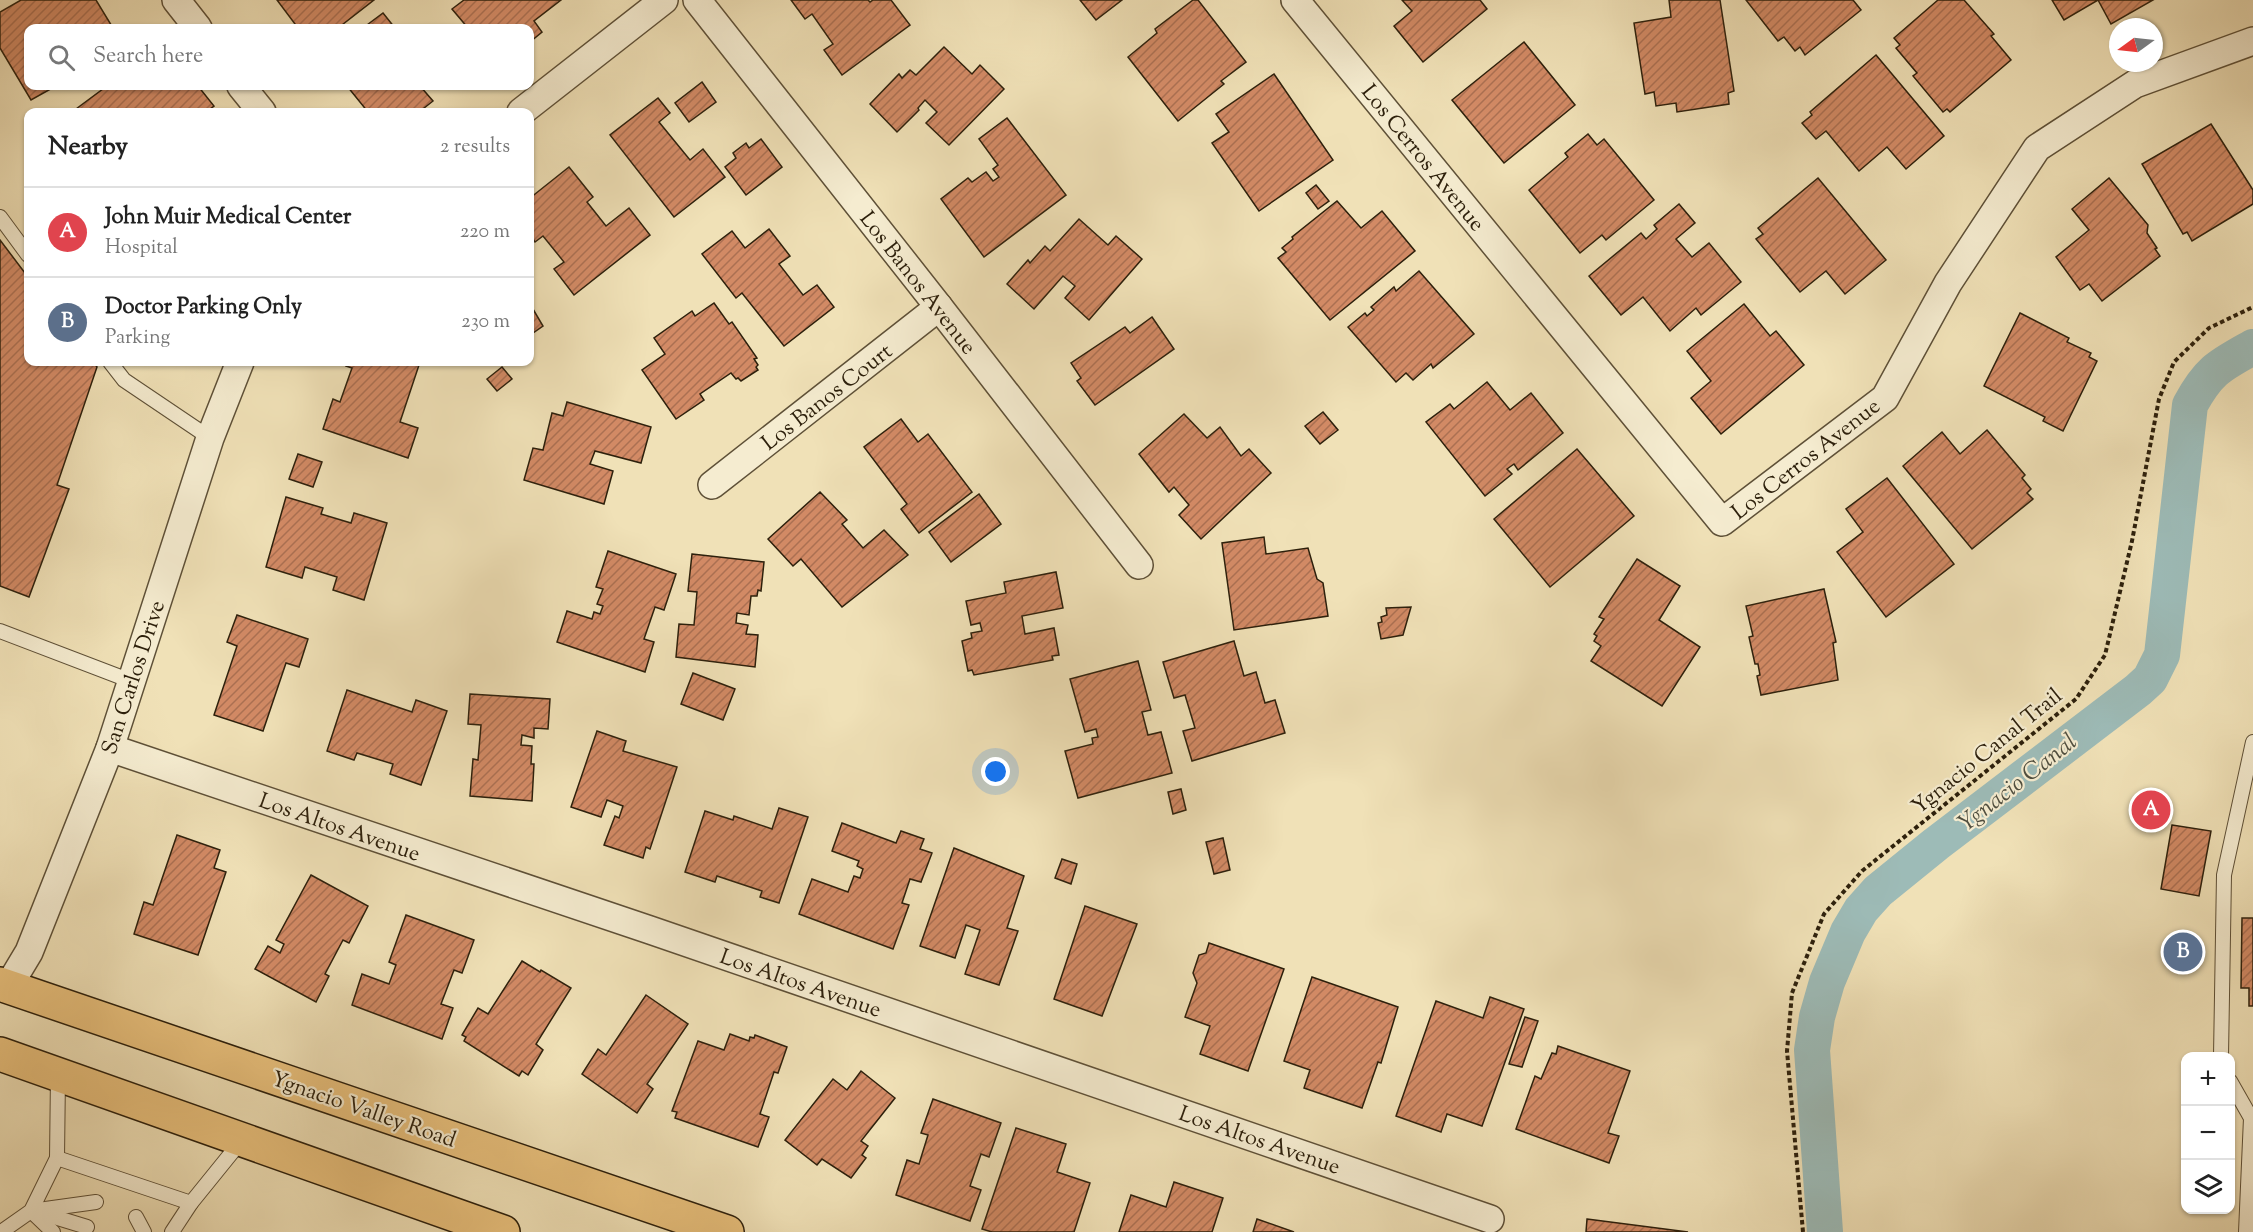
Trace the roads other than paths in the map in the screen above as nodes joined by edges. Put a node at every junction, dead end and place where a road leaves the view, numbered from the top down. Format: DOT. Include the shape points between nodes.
graph roads {
  1 [pos="176,0"];
  2 [pos="664,0"];
  3 [pos="697,0"];
  4 [pos="1295,0"];
  5 [pos="195,24"];
  6 [pos="2253,40"];
  7 [pos="244,90"];
  8 [pos="259,108"];
  9 [pos="526,108"];
  10 [pos="0,217"];
  11 [pos="24,250"];
  12 [pos="939,307"];
  13 [pos="113,366"];
  14 [pos="238,366"];
  15 [pos="210,438"];
  16 [pos="712,485"];
  17 [pos="1139,566"];
  18 [pos="0,631"];
  19 [pos="131,681"];
  20 [pos="2253,742"];
  21 [pos="110,748"];
  22 [pos="4,985"];
  23 [pos="2221,1052"];
  24 [pos="0,1054"];
  25 [pos="58,1075"];
  26 [pos="2235,1089"];
  27 [pos="2252,1118"];
  28 [pos="242,1140"];
  29 [pos="57,1158"];
  30 [pos="96,1202"];
  31 [pos="191,1203"];
  32 [pos="31,1210"];
  33 [pos="135,1217"];
  34 [pos="1490,1218"];
  35 [pos="87,1227"];
  36 [pos="1,1232"];
  37 [pos="53,1232"];
  38 [pos="144,1232"];
  39 [pos="172,1232"];
  40 [pos="503,1232"];
  41 [pos="728,1232"];
  42 [pos="2246,1232"];
  1 -- 5 [label="street"];
  2 -- 9 [label="street"];
  3 -- 12 [label="street, Los Banos Avenue"];
  4 -- 6 [label="street, Los Cerros Avenue" via="1722,522 1885,398 1948,283 2037,148 2135,84"];
  7 -- 8 [label="street"];
  10 -- 11 [label="lane"];
  12 -- 16 [label="street, Los Banos Court"];
  12 -- 17 [label="street, Los Banos Avenue"];
  13 -- 15 [label="lane" via="124,380"];
  14 -- 15 [label="street, San Carlos Drive"];
  15 -- 19 [label="street, San Carlos Drive"];
  18 -- 19 [label="lane"];
  19 -- 21 [label="street, San Carlos Drive"];
  20 -- 23 [label="lane" via="2224,875"];
  21 -- 22 [label="street, San Carlos Drive" via="29,952"];
  21 -- 34 [label="street, Los Altos Avenue"];
  22 -- 41 [label="highway, Ygnacio Valley Road"];
  24 -- 25 [label="highway"];
  25 -- 28 [label="highway"];
  25 -- 29 [label="lane"];
  26 -- 27 [label="lane"];
  27 -- 42 [label="lane"];
  28 -- 31 [label="lane"];
  28 -- 40 [label="highway"];
  29 -- 31 [label="lane"];
  29 -- 32 [label="lane"];
  30 -- 32 [label="lane"];
  31 -- 39 [label="lane"];
  32 -- 35 [label="lane"];
  32 -- 36 [label="lane"];
  32 -- 37 [label="lane"];
  33 -- 38 [label="lane"];
}
